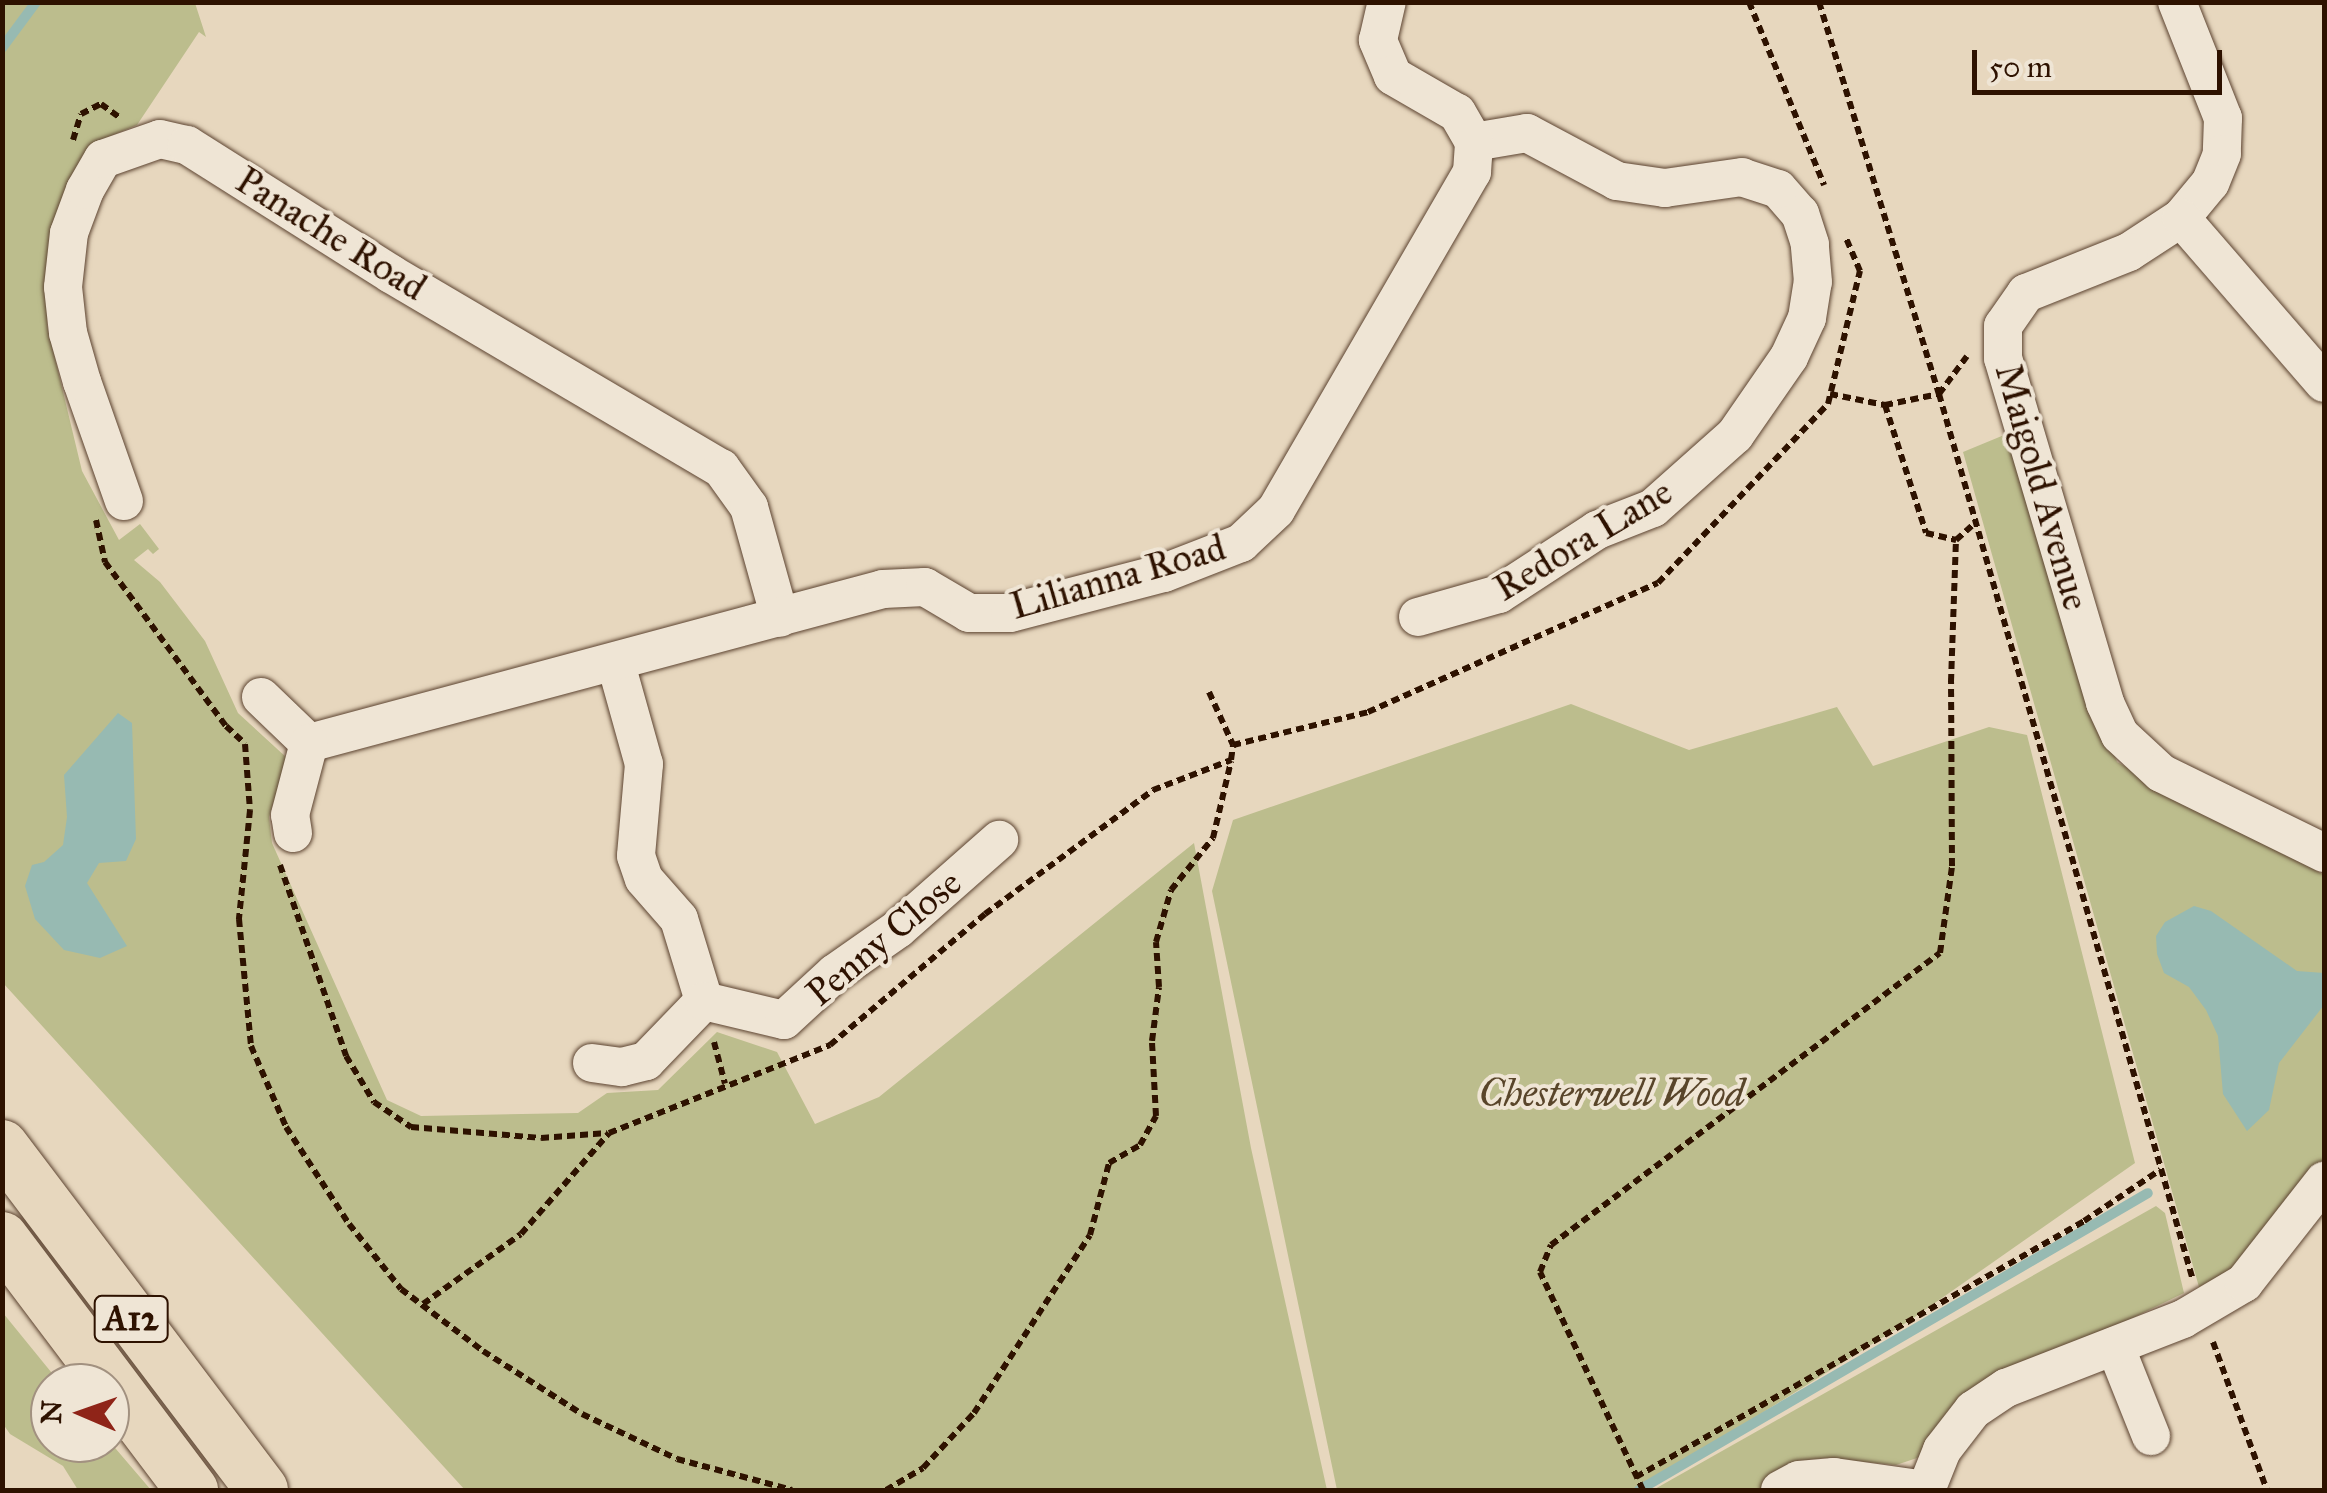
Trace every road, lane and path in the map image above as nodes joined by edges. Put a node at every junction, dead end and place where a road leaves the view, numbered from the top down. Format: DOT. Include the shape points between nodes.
graph roads {
  1 [pos="1387,2"];
  2 [pos="1748,2"];
  3 [pos="1818,2"];
  4 [pos="2178,2"];
  5 [pos="1474,142"];
  6 [pos="1830,199"];
  7 [pos="2181,218"];
  8 [pos="1845,235"];
  9 [pos="2320,370"];
  10 [pos="1830,394"];
  11 [pos="1939,394"];
  12 [pos="1885,405"];
  13 [pos="124,501"];
  14 [pos="1976,522"];
  15 [pos="1956,540"];
  16 [pos="1418,617"];
  17 [pos="780,618"];
  18 [pos="616,664"];
  19 [pos="1209,692"];
  20 [pos="261,697"];
  21 [pos="309,743"];
  22 [pos="1232,745"];
  23 [pos="1231,760"];
  24 [pos="1000,840"];
  25 [pos="286,847"];
  26 [pos="2324,853"];
  27 [pos="704,1001"];
  28 [pos="592,1063"];
  29 [pos="609,1133"];
  30 [pos="2,1146"];
  31 [pos="2161,1171"];
  32 [pos="2324,1182"];
  33 [pos="2,1238"];
  34 [pos="423,1304"];
  35 [pos="2201,1308"];
  36 [pos="2115,1346"];
  37 [pos="2151,1436"];
  38 [pos="1636,1478"];
  39 [pos="192,1490"];
  40 [pos="262,1490"];
  41 [pos="886,1490"];
  42 [pos="1643,1490"];
  43 [pos="1780,1490"];
  44 [pos="1926,1490"];
  45 [pos="2267,1490"];
  1 -- 5 [label="street" via="1378,40 1393,76 1457,113"];
  2 -- 6 [label="path"];
  3 -- 11 [label="path"];
  4 -- 7 [label="street, Maigold Avenue" via="2219,98 2224,138 2210,184"];
  5 -- 16 [label="street, Redora Lane" via="1527,133 1633,184 1665,188 1742,177 1778,189 1800,214 1813,282 1790,357 1735,434 1653,508 1597,530 1500,594"];
  5 -- 17 [label="street, Lilianna Road" via="1472,172 1276,510 1241,543 1164,573 1010,613 969,613 925,587 883,589"];
  7 -- 9 [label="street"];
  7 -- 26 [label="street, Maigold Avenue" via="2129,252 2026,292 2003,326 2003,358 2120,735 2161,773"];
  8 -- 10 [label="path" via="1860,271"];
  10 -- 12 [label="path"];
  10 -- 22 [label="path" via="1828,404 1658,583 1368,712"];
  11 -- 12 [label="path"];
  11 -- 14 [label="path"];
  12 -- 15 [label="path" via="1926,533"];
  13 -- 17 [label="street, Panache Road" via="68,333 63,287 70,233 103,158 160,139 188,145 720,468 750,507"];
  14 -- 15 [label="path"];
  14 -- 31 [label="path"];
  15 -- 38 [label="path" via="1953,848 1940,953 1551,1245 1540,1272"];
  17 -- 18 [label="street, Lilianna Road"];
  18 -- 21 [label="street, Lilianna Road"];
  18 -- 27 [label="street" via="644,764 636,856 644,880 679,918"];
  19 -- 22 [label="path"];
  20 -- 21 [label="street"];
  21 -- 25 [label="street"];
  22 -- 23 [label="path"];
  23 -- 29 [label="path" via="1154,790 985,914 830,1045"];
  23 -- 41 [label="path" via="1213,838 1170,890 1156,942 1156,1116 1140,1145 1108,1163 1090,1235 974,1413 923,1468"];
  24 -- 27 [label="street, Penny Close" via="784,1020"];
  25 -- 29 [label="path" via="346,1056 374,1102 411,1127 541,1138"];
  27 -- 28 [label="street" via="646,1061 622,1067"];
  29 -- 34 [label="path" via="522,1234"];
  30 -- 40 [label="highway, A12"];
  31 -- 35 [label="path"];
  31 -- 38 [label="path"];
  32 -- 35 [label="street" via="2244,1283"];
  33 -- 39 [label="highway, A12"];
  35 -- 36 [label="street"];
  35 -- 45 [label="path"];
  36 -- 37 [label="street"];
  36 -- 44 [label="street" via="2006,1388 1973,1410 1942,1450"];
  38 -- 42 [label="path"];
  43 -- 44 [label="street" via="1799,1480 1834,1477"];
}
